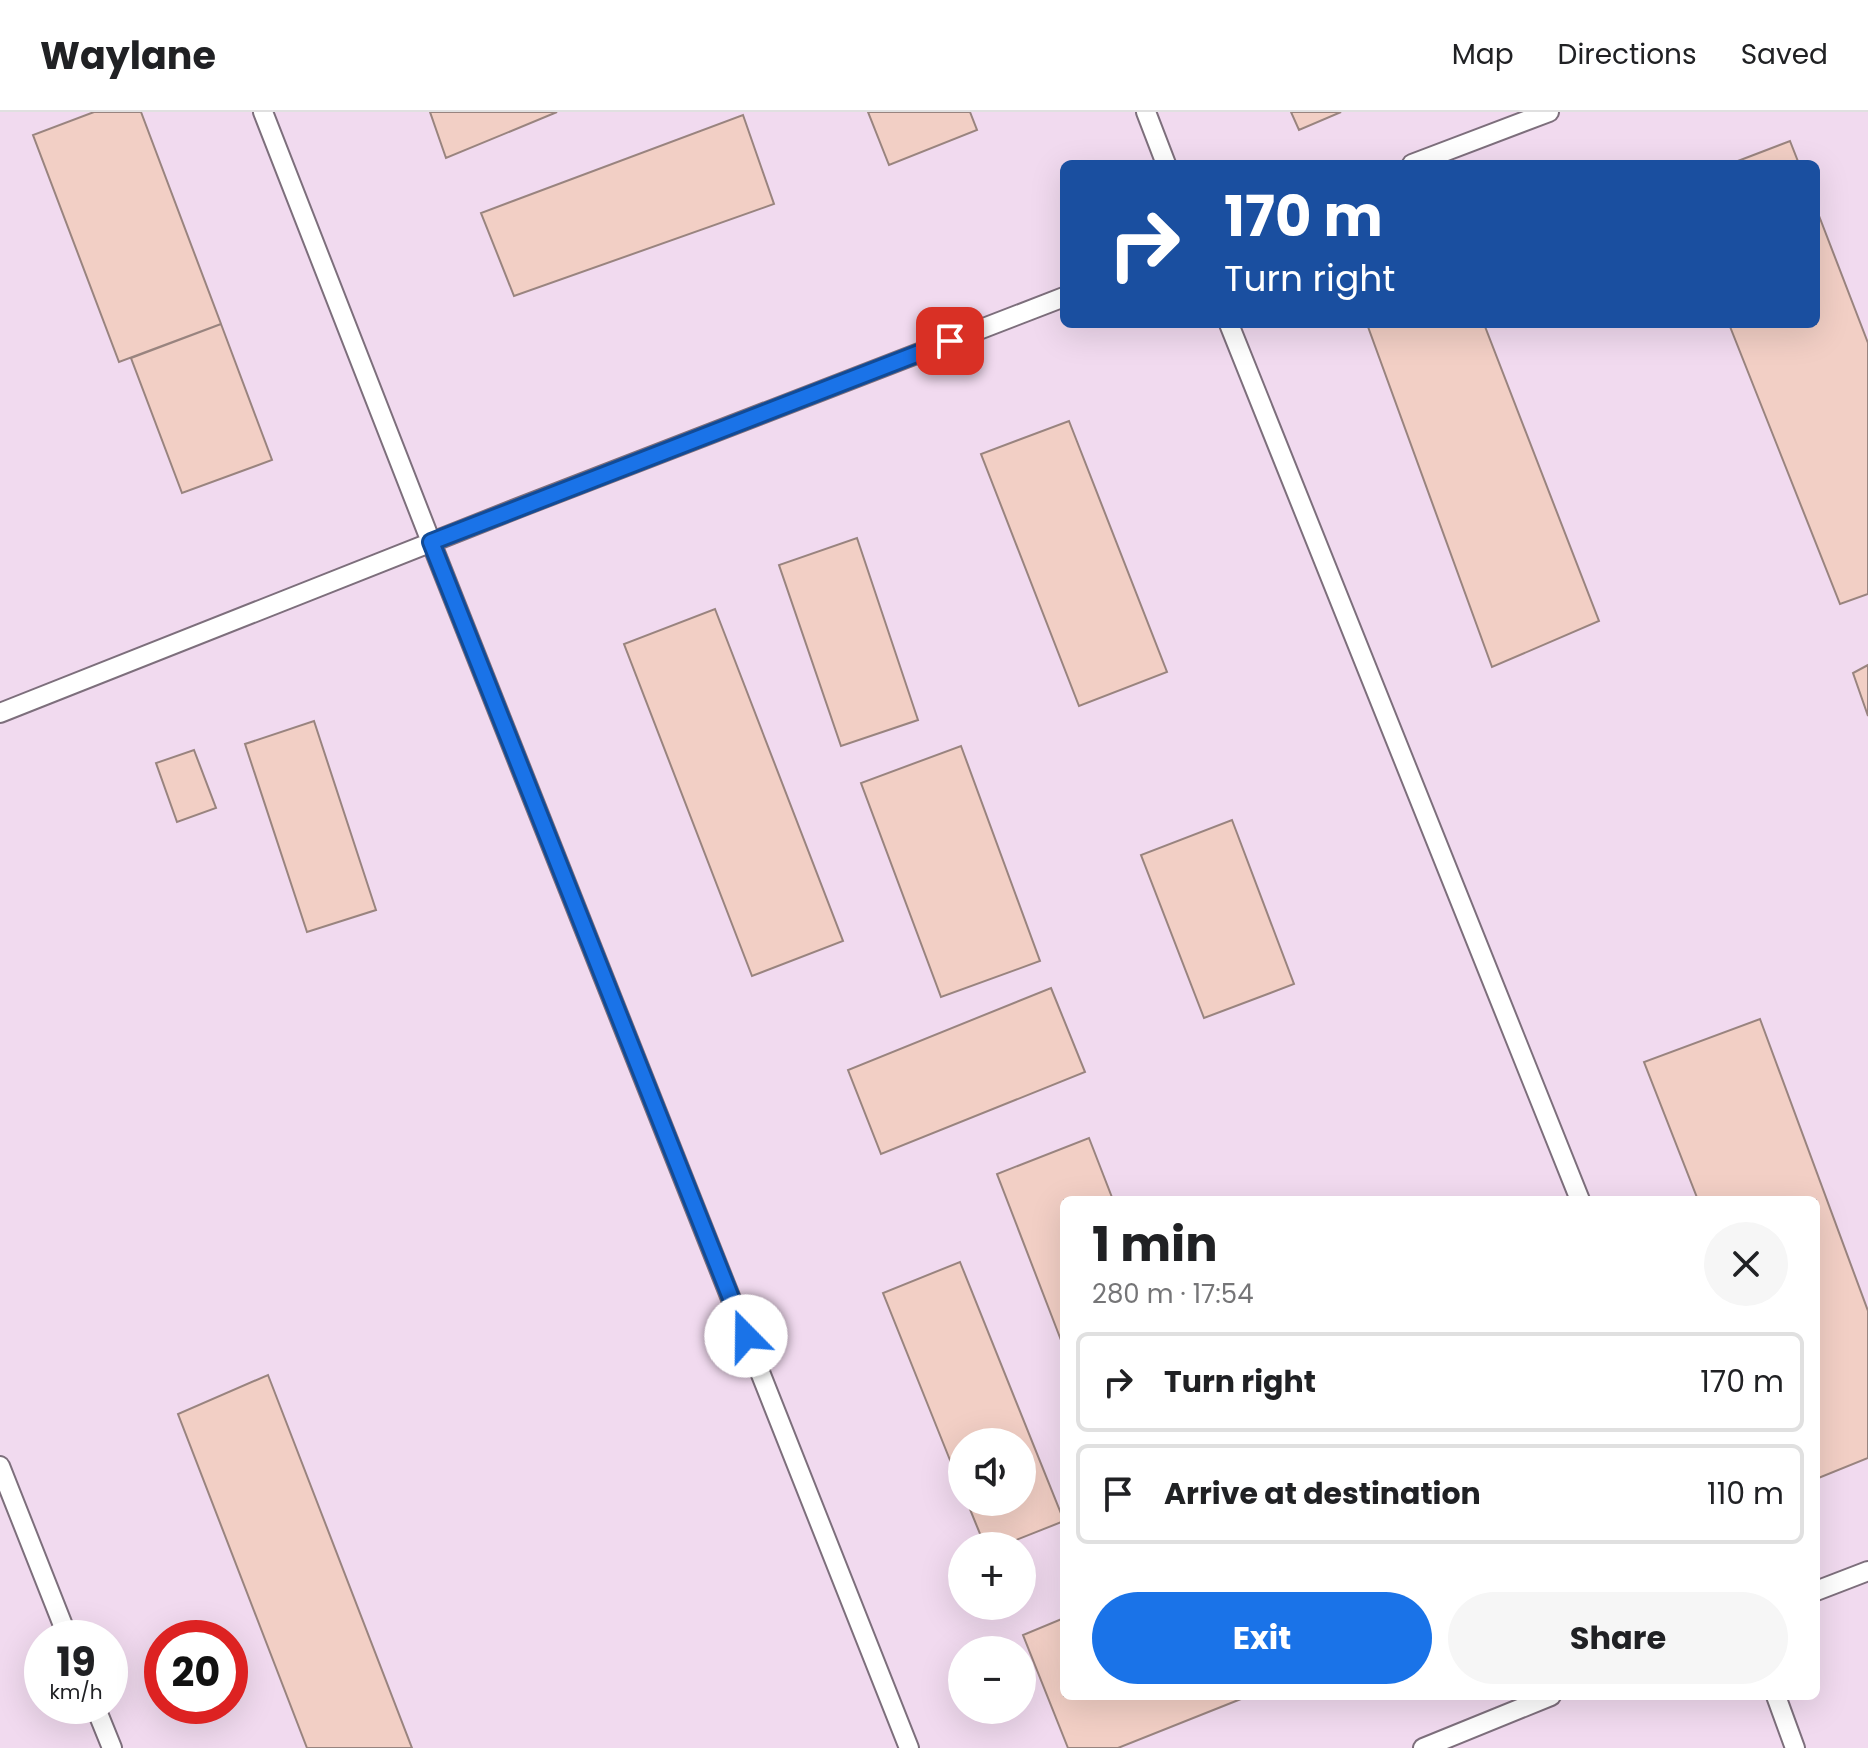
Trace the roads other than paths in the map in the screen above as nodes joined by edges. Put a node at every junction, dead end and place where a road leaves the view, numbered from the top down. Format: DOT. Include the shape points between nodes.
graph roads {
  1 [pos="263,112"];
  2 [pos="1146,112"];
  3 [pos="1549,112"];
  4 [pos="1164,160"];
  5 [pos="1423,160"];
  6 [pos="1060,299"];
  7 [pos="1231,328"];
  8 [pos="431,542"];
  9 [pos="0,713"];
  10 [pos="1578,1196"];
  11 [pos="0,1466"];
  12 [pos="1868,1571"];
  13 [pos="1820,1589"];
  14 [pos="61,1620"];
  15 [pos="1541,1700"];
  16 [pos="1777,1700"];
  17 [pos="102,1724"];
  18 [pos="112,1748"];
  19 [pos="909,1748"];
  20 [pos="1423,1748"];
  21 [pos="1795,1748"];
  1 -- 8 [label="lane"];
  2 -- 4 [label="lane"];
  3 -- 5 [label="lane"];
  6 -- 8 [label="lane"];
  7 -- 10 [label="lane"];
  8 -- 9 [label="lane"];
  8 -- 19 [label="lane"];
  11 -- 14 [label="lane"];
  12 -- 13 [label="lane"];
  15 -- 20 [label="lane"];
  16 -- 21 [label="lane"];
  17 -- 18 [label="lane"];
}
